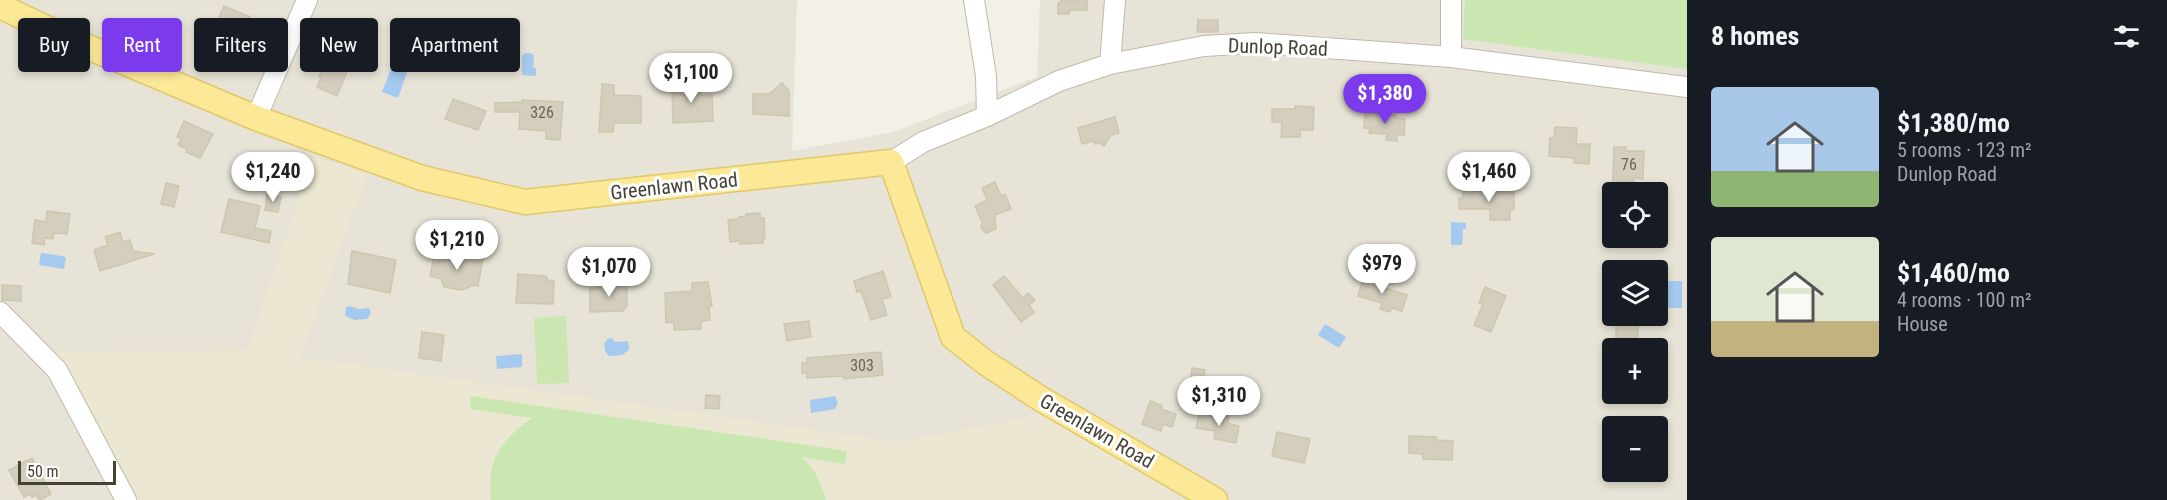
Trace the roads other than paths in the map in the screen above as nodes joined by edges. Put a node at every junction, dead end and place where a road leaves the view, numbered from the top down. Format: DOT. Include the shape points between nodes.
graph roads {
  1 [pos="306,0"];
  2 [pos="974,0"];
  3 [pos="1115,0"];
  4 [pos="1451,0"];
  5 [pos="0,6"];
  6 [pos="1451,57"];
  7 [pos="1110,64"];
  8 [pos="1687,87"];
  9 [pos="987,116"];
  10 [pos="256,118"];
  11 [pos="891,162"];
  12 [pos="0,312"];
  13 [pos="126,500"];
  14 [pos="1215,500"];
  1 -- 10 [label="street"];
  2 -- 9 [label="street" via="986,76"];
  3 -- 7 [label="street"];
  4 -- 6 [label="street"];
  5 -- 10 [label="main road, Greenlawn Road"];
  6 -- 7 [label="street, Dunlop Road" via="1255,43 1204,46"];
  6 -- 8 [label="street, Dunlop Road"];
  7 -- 9 [label="street, Dunlop Road" via="1059,81"];
  9 -- 11 [label="street, Dunlop Road" via="923,142"];
  10 -- 11 [label="main road, Greenlawn Road" via="422,178 525,202"];
  11 -- 14 [label="main road, Greenlawn Road" via="953,337 1041,399"];
  12 -- 13 [label="street" via="57,370"];
}
